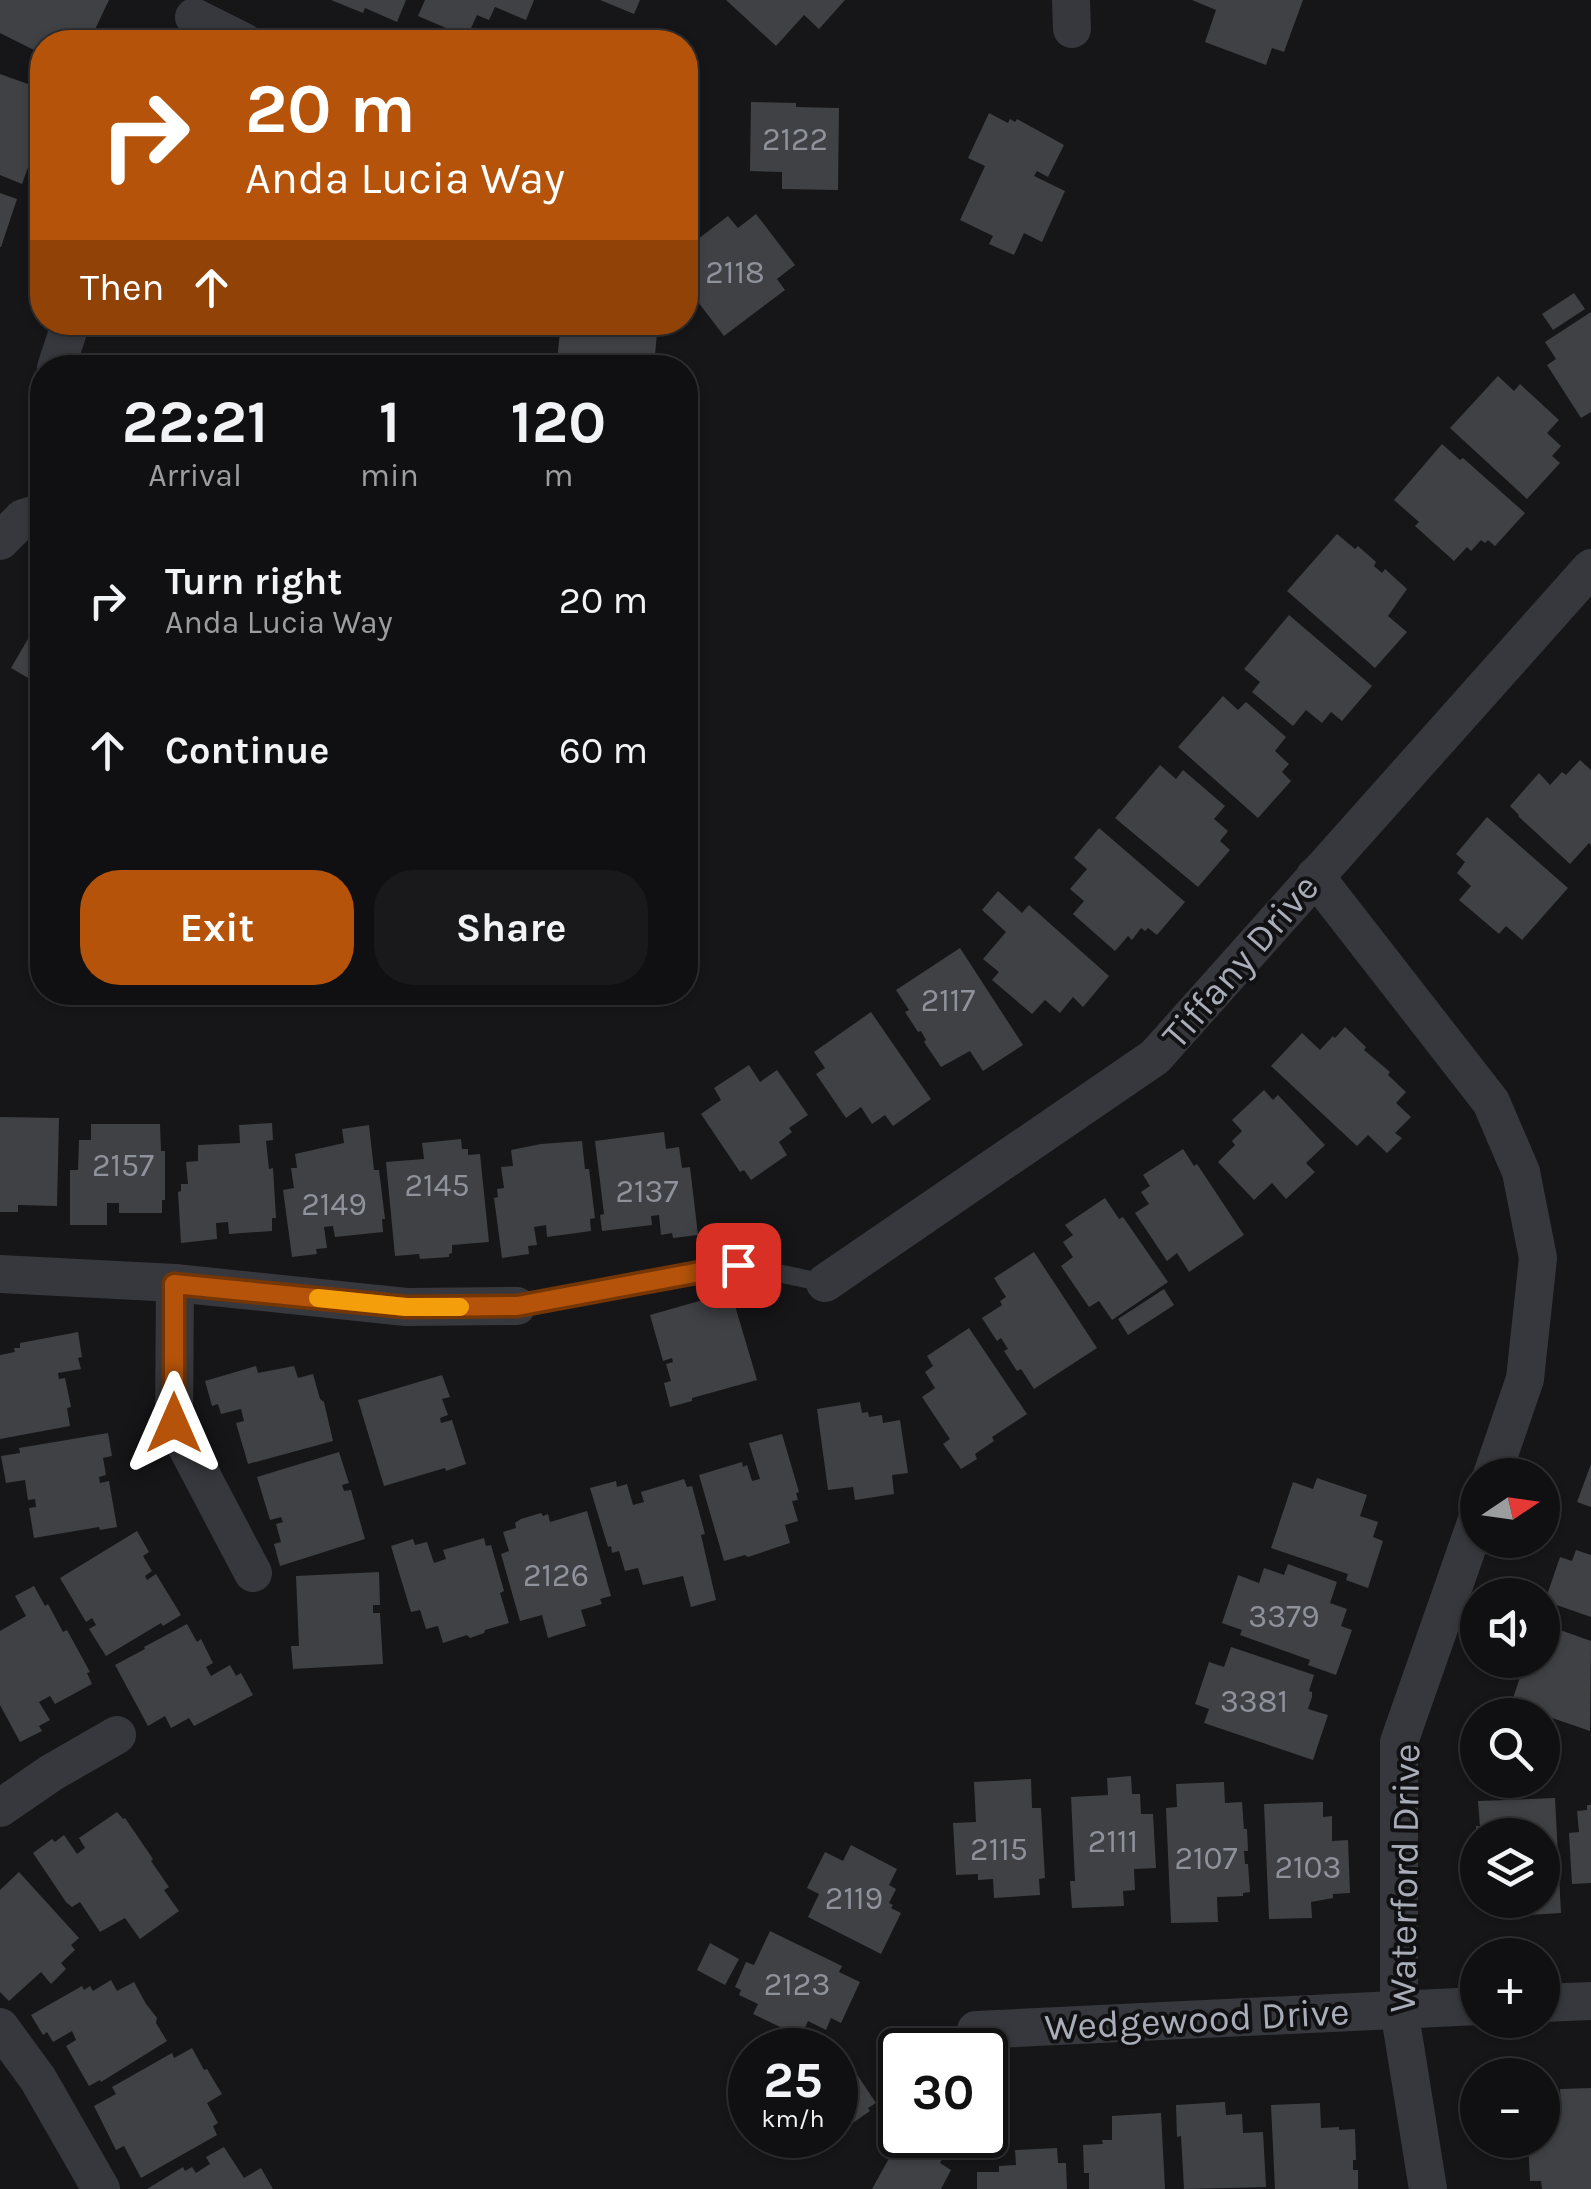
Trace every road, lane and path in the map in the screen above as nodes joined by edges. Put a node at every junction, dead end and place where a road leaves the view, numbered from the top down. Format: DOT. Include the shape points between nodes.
graph roads {
  1 [pos="193,20"];
  2 [pos="216,30"];
  3 [pos="30,516"];
  4 [pos="0,541"];
  5 [pos="1591,568"];
  6 [pos="1315,876"];
  7 [pos="0,1274"];
  8 [pos="825,1282"];
  9 [pos="174,1284"];
  10 [pos="517,1306"];
  11 [pos="1498,1458"];
  12 [pos="1464,1558"];
  13 [pos="253,1573"];
  14 [pos="117,1735"];
  15 [pos="0,1808"];
  16 [pos="1591,2001"];
  17 [pos="1560,2002"];
  18 [pos="1460,2007"];
  19 [pos="1399,2009"];
  20 [pos="0,2026"];
  21 [pos="1008,2028"];
  22 [pos="102,2189"];
  23 [pos="1428,2189"];
  1 -- 2 [label="street"];
  3 -- 4 [label="street"];
  5 -- 6 [label="street, Tiffany Drive"];
  6 -- 8 [label="street, Tiffany Drive" via="1155,1057"];
  6 -- 11 [label="street" via="1491,1102 1521,1172 1538,1258 1526,1379"];
  7 -- 9 [label="street"];
  8 -- 10 [label="lane" via="738,1265"];
  9 -- 10 [label="street" via="406,1307"];
  9 -- 13 [label="street" via="174,1423"];
  12 -- 19 [label="street, Waterford Drive" via="1399,1742"];
  14 -- 15 [label="street"];
  16 -- 17 [label="street"];
  18 -- 19 [label="street, Wedgewood Drive"];
  19 -- 21 [label="street, Wedgewood Drive"];
  19 -- 23 [label="street, Waterford Drive"];
  20 -- 22 [label="street"];
}
